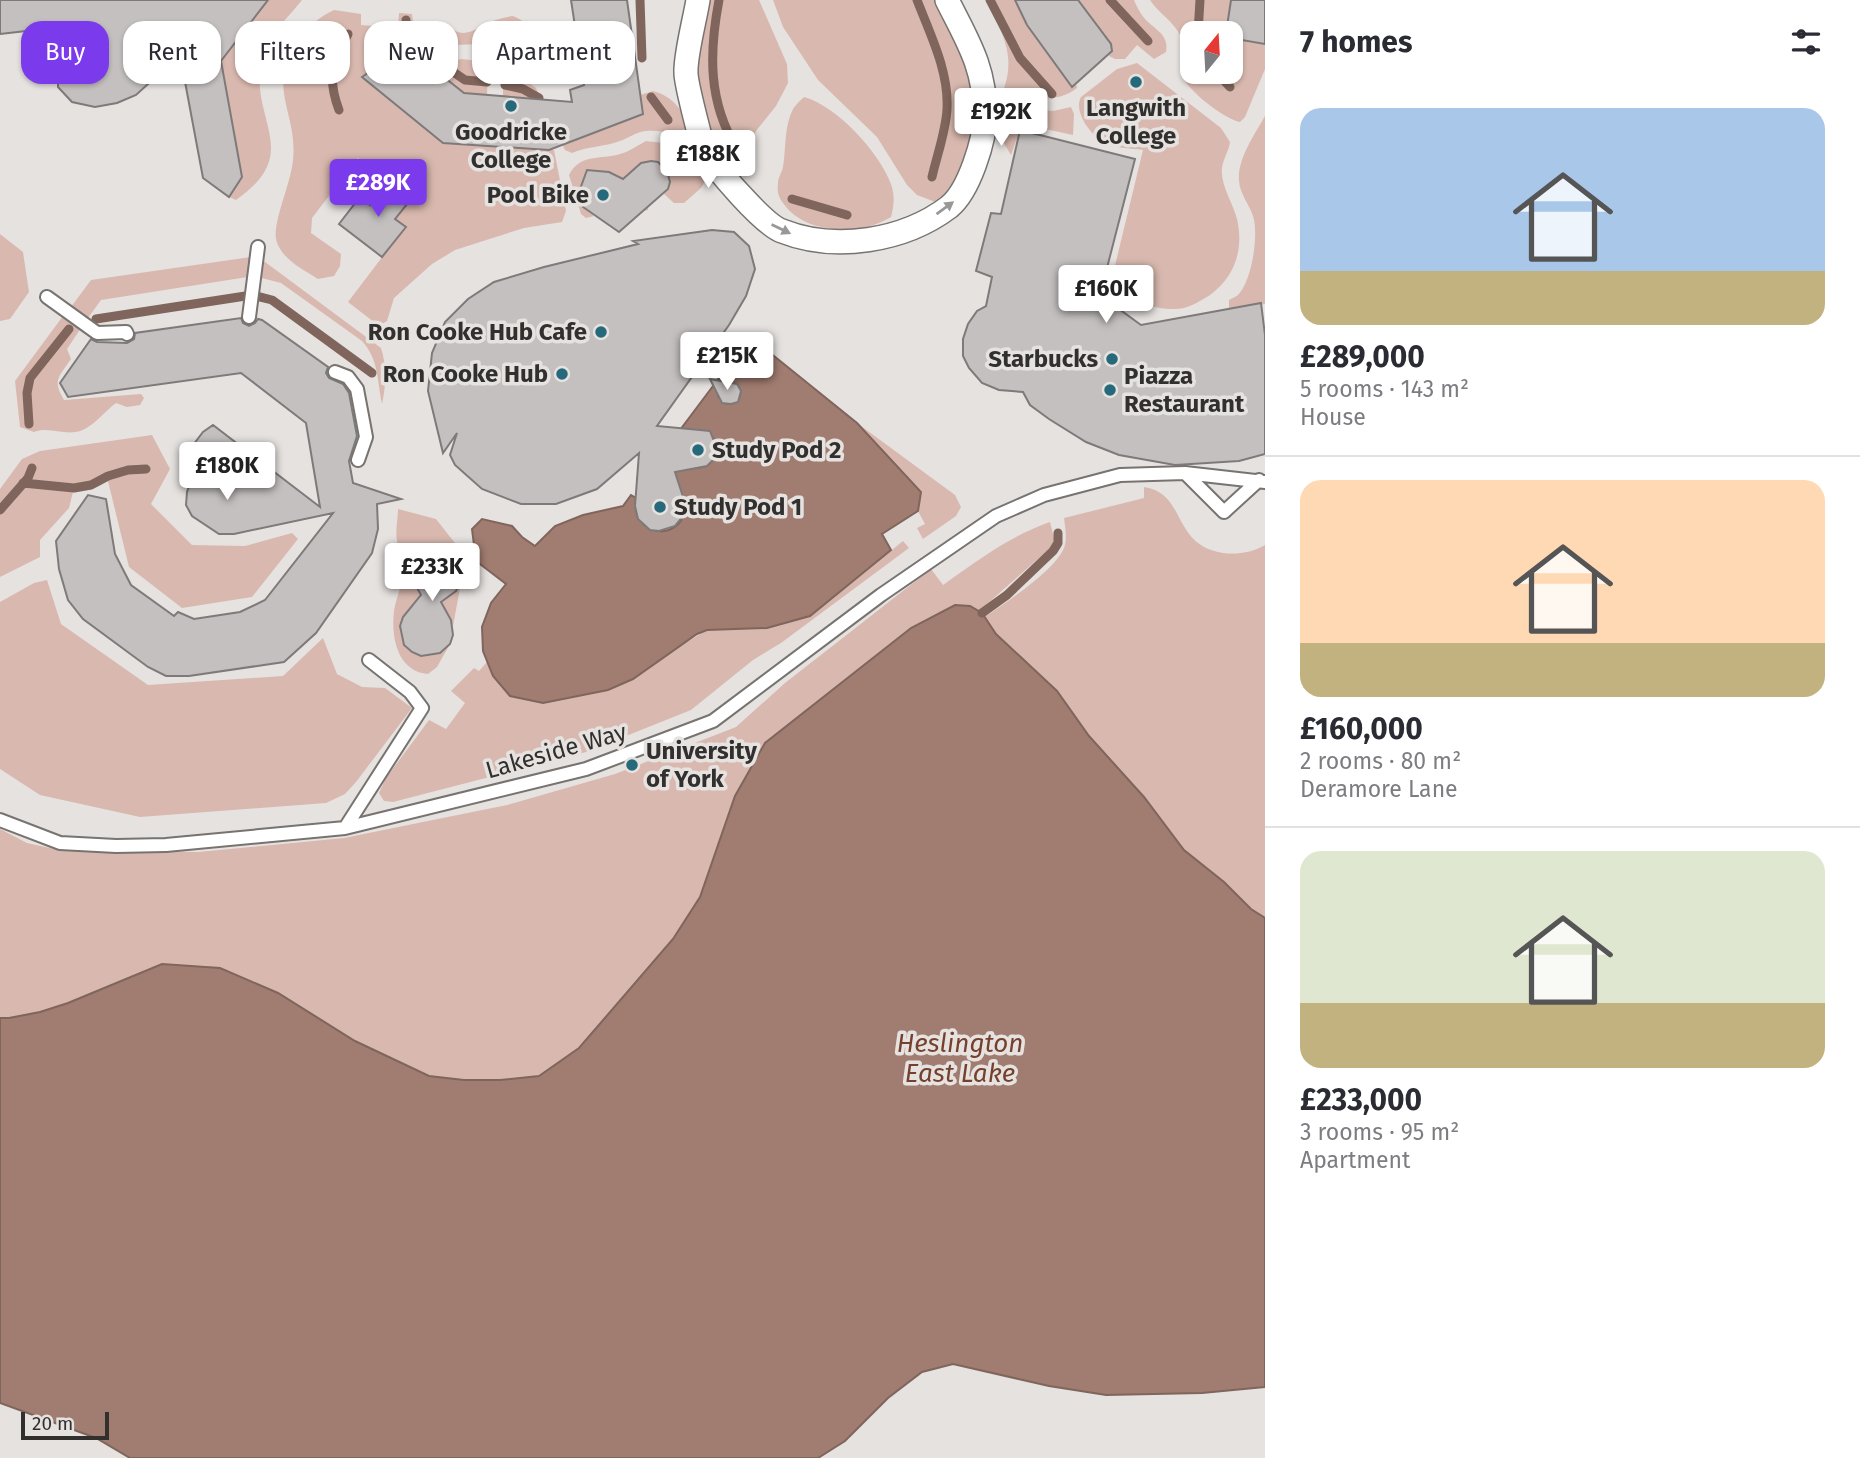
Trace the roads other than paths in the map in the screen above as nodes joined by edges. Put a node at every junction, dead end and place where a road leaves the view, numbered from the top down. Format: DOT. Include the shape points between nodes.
graph roads {
  1 [pos="698,0"];
  2 [pos="947,0"];
  3 [pos="258,247"];
  4 [pos="47,297"];
  5 [pos="249,317"];
  6 [pos="127,334"];
  7 [pos="335,372"];
  8 [pos="358,460"];
  9 [pos="1185,473"];
  10 [pos="1262,481"];
  11 [pos="369,660"];
  12 [pos="0,820"];
  13 [pos="345,828"];
  1 -- 2 [label="street, one-way" via="686,73 705,150 780,231 848,241 916,227 951,205 972,172 985,117 984,96 975,54"];
  3 -- 5 [label="lane"];
  4 -- 6 [label="lane" via="97,333"];
  7 -- 8 [label="lane" via="348,377 357,389 366,437"];
  9 -- 10 [label="lane, Lakeside Way"];
  9 -- 10 [label="lane" via="1224,512"];
  9 -- 13 [label="lane, Lakeside Way" via="1120,475 1044,495 996,516 713,720 586,769"];
  11 -- 13 [label="lane" via="410,692 422,708"];
  12 -- 13 [label="lane, Lakeside Way" via="61,842 116,846"];
}
